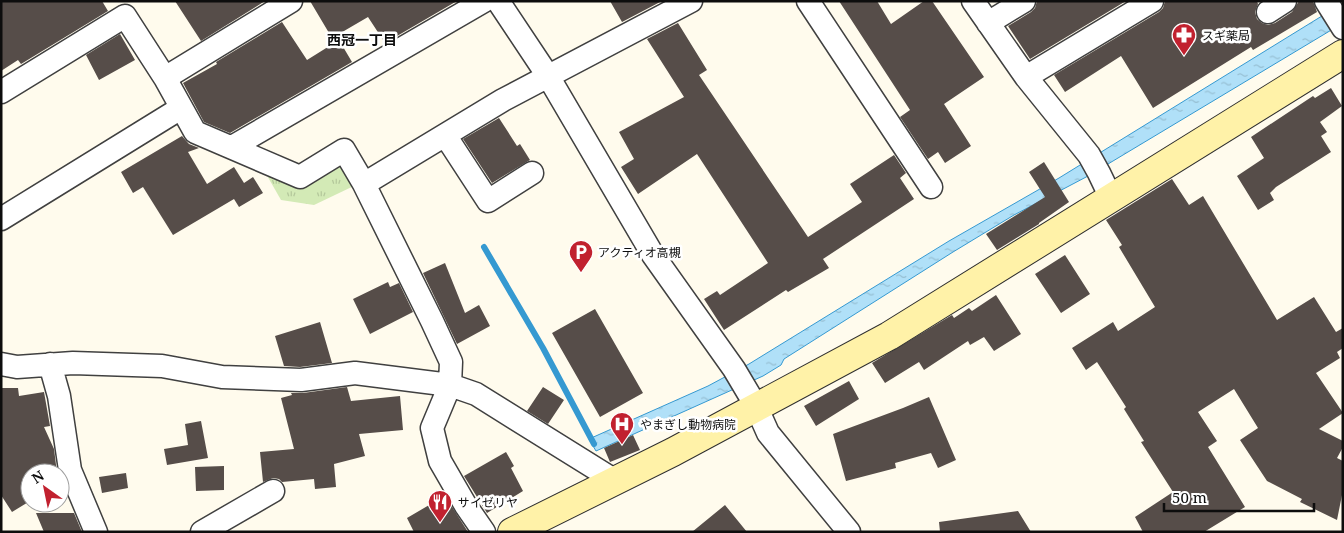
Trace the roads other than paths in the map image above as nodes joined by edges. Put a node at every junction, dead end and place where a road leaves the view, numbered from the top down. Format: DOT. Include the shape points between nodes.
graph roads {
  1 [pos="291,1"];
  2 [pos="484,1"];
  3 [pos="498,1"];
  4 [pos="691,1"];
  5 [pos="808,1"];
  6 [pos="973,1"];
  7 [pos="1024,1"];
  8 [pos="1152,1"];
  9 [pos="1328,4"];
  10 [pos="123,10"];
  11 [pos="988,23"];
  12 [pos="1342,27"];
  13 [pos="1343,54"];
  14 [pos="548,76"];
  15 [pos="1026,77"];
  16 [pos="165,78"];
  17 [pos="1,92"];
  18 [pos="181,108"];
  19 [pos="445,136"];
  20 [pos="232,147"];
  21 [pos="532,173"];
  22 [pos="364,184"];
  23 [pos="931,187"];
  24 [pos="1111,198"];
  25 [pos="1,219"];
  26 [pos="1,364"];
  27 [pos="50,364"];
  28 [pos="450,385"];
  29 [pos="752,399"];
  30 [pos="614,480"];
  31 [pos="273,491"];
  32 [pos="96,532"];
  33 [pos="202,532"];
  34 [pos="484,532"];
  35 [pos="512,532"];
  36 [pos="848,532"];
  1 -- 16 [label="street"];
  2 -- 20 [label="street"];
  3 -- 14 [label="street"];
  4 -- 14 [label="street"];
  5 -- 23 [label="street"];
  6 -- 11 [label="street"];
  7 -- 11 [label="street"];
  8 -- 15 [label="street"];
  9 -- 12 [label="street"];
  10 -- 16 [label="street"];
  10 -- 17 [label="street" via="126,16"];
  11 -- 15 [label="street"];
  13 -- 24 [label="street"];
  14 -- 19 [label="street"];
  14 -- 29 [label="street" via="653,255"];
  15 -- 24 [label="street" via="1094,164"];
  16 -- 18 [label="street"];
  18 -- 20 [label="street" via="194,132"];
  18 -- 25 [label="street"];
  19 -- 21 [label="street" via="488,201"];
  19 -- 22 [label="street"];
  20 -- 22 [label="street" via="300,177 344,150"];
  22 -- 28 [label="street" via="450,362"];
  24 -- 29 [label="street" via="889,336"];
  26 -- 27 [label="street" via="17,367"];
  27 -- 28 [label="street" via="162,366 222,377 301,380 355,373"];
  27 -- 32 [label="street" via="59,396 70,470"];
  28 -- 30 [label="street" via="476,394"];
  28 -- 34 [label="street" via="432,428 440,461"];
  29 -- 30 [label="street" via="673,452"];
  29 -- 36 [label="street" via="768,433"];
  30 -- 35 [label="street"];
  31 -- 33 [label="street"];
}
